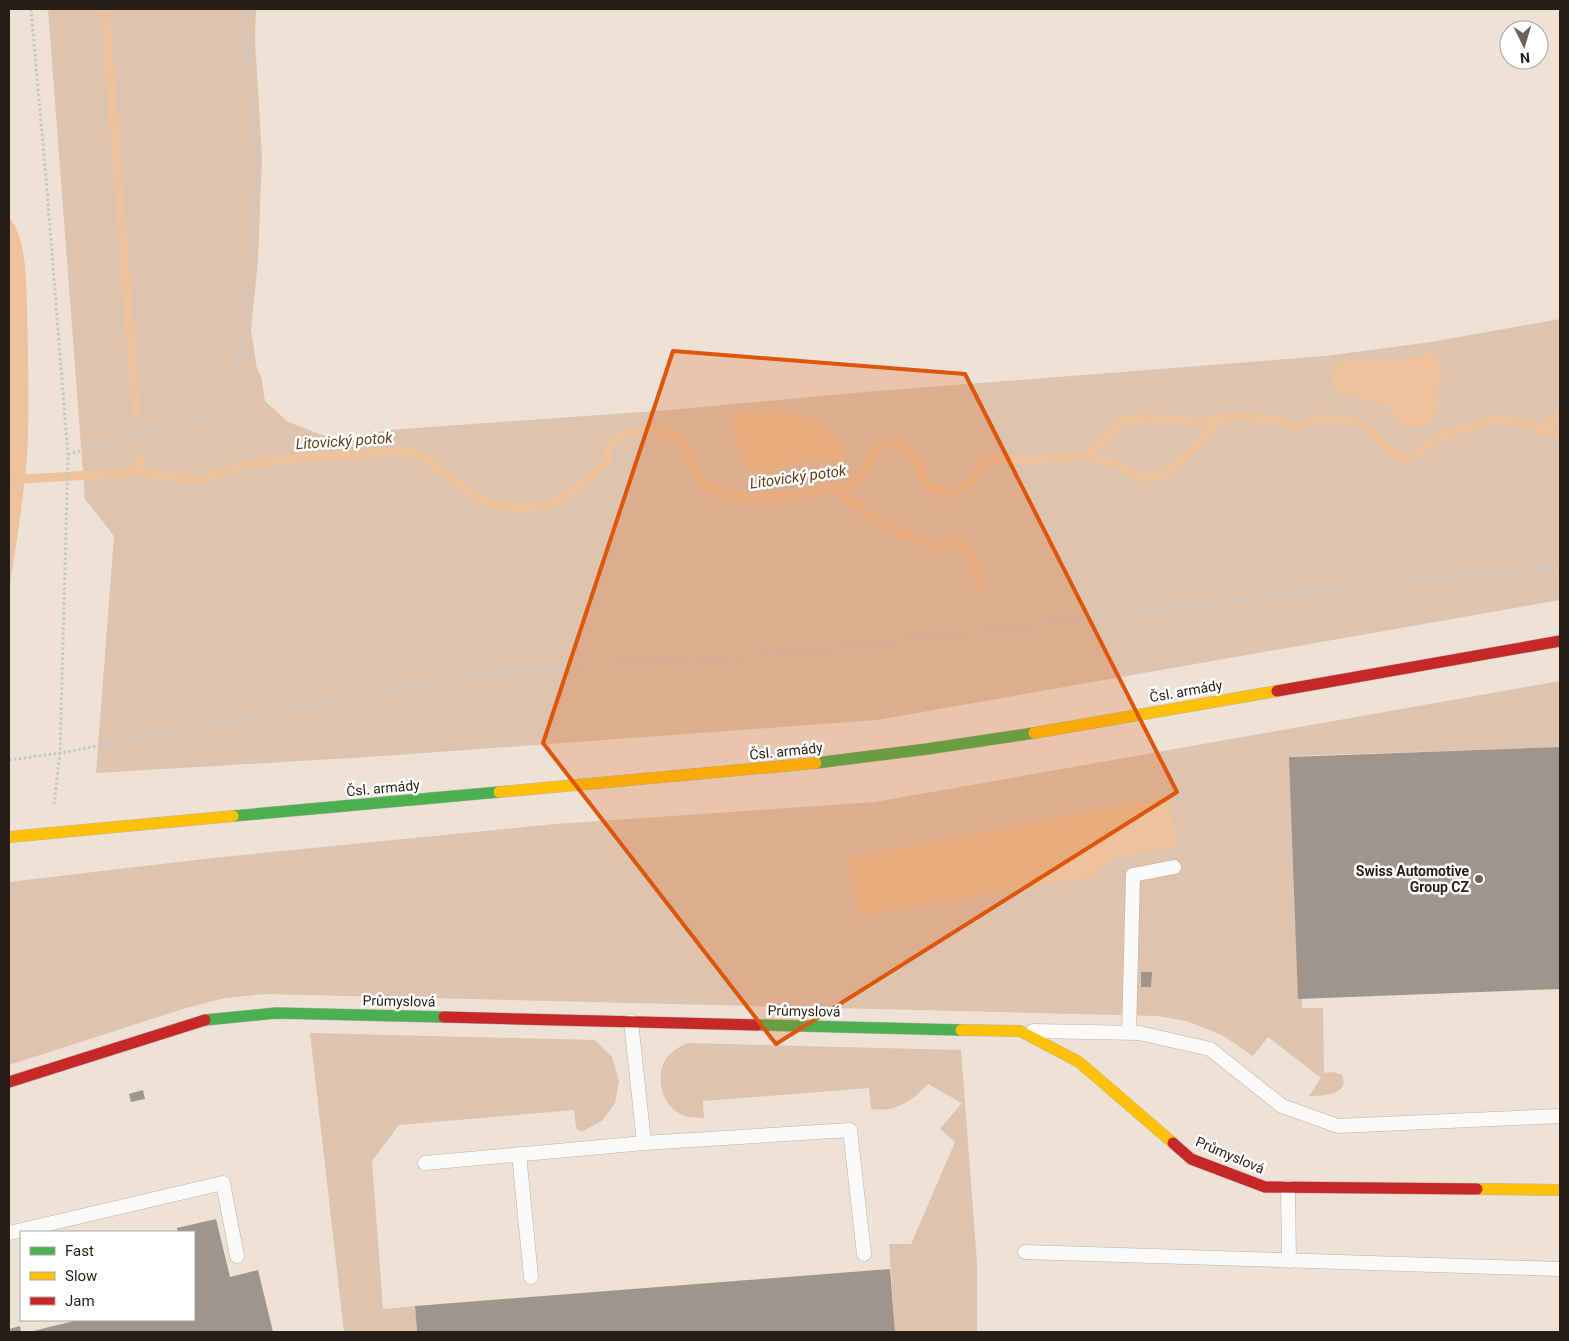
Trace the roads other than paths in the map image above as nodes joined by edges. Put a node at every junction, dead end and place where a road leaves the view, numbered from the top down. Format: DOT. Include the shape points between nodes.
graph roads {
  1 [pos="1560,641"];
  2 [pos="9,837"];
  3 [pos="1174,867"];
  4 [pos="631,1021"];
  5 [pos="1020,1031"];
  6 [pos="1130,1033"];
  7 [pos="9,1082"];
  8 [pos="1560,1116"];
  9 [pos="644,1143"];
  10 [pos="519,1154"];
  11 [pos="425,1163"];
  12 [pos="1288,1187"];
  13 [pos="1560,1190"];
  14 [pos="9,1233"];
  15 [pos="1026,1252"];
  16 [pos="864,1254"];
  17 [pos="237,1256"];
  18 [pos="1289,1261"];
  19 [pos="1560,1269"];
  20 [pos="531,1277"];
  1 -- 2 [label="street, Čsl. armády" via="1053,730 784,767"];
  3 -- 6 [label="lane" via="1133,874"];
  4 -- 5 [label="street, Průmyslová"];
  4 -- 7 [label="street, Průmyslová" via="276,1013 200,1021"];
  4 -- 9 [label="lane"];
  5 -- 6 [label="lane"];
  5 -- 12 [label="street, Průmyslová" via="1079,1062 1191,1159 1266,1187"];
  6 -- 8 [label="lane" via="1210,1049 1282,1106 1338,1126"];
  9 -- 10 [label="lane"];
  9 -- 16 [label="lane" via="850,1130"];
  10 -- 11 [label="lane"];
  10 -- 20 [label="lane"];
  12 -- 13 [label="street, Průmyslová"];
  12 -- 18 [label="lane"];
  14 -- 17 [label="lane" via="223,1183"];
  15 -- 18 [label="lane"];
  18 -- 19 [label="lane"];
}
